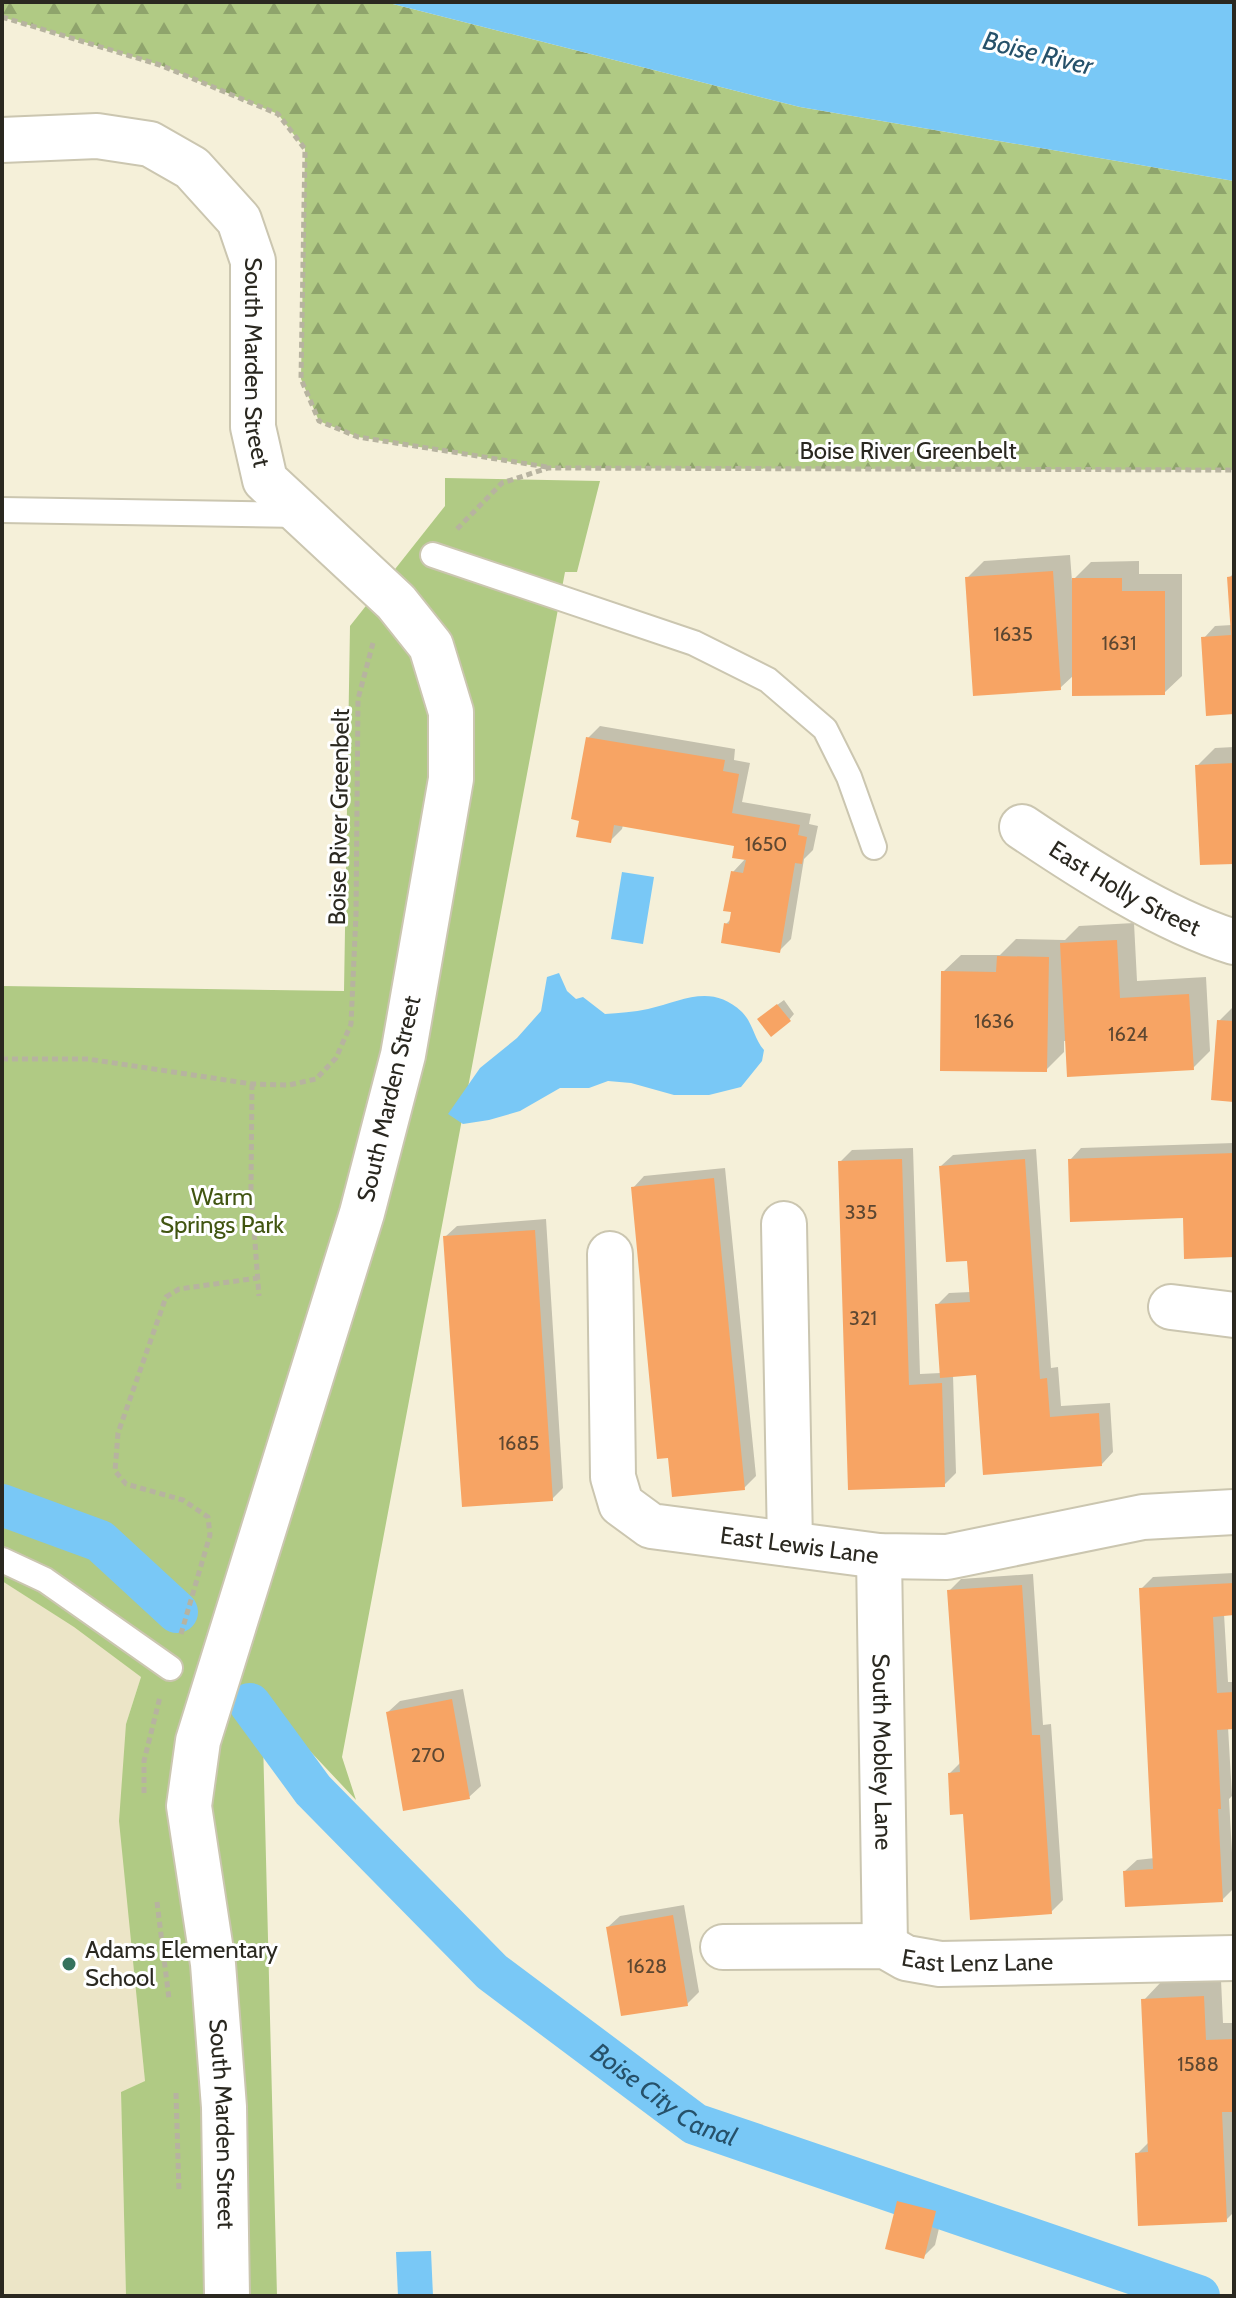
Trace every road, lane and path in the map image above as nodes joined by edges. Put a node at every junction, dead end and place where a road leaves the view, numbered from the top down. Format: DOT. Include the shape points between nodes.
graph roads {
  1 [pos="2,140"];
  2 [pos="1234,470"];
  3 [pos="2,510"];
  4 [pos="301,515"];
  5 [pos="433,555"];
  6 [pos="396,602"];
  7 [pos="1022,827"];
  8 [pos="874,847"];
  9 [pos="1234,942"];
  10 [pos="2,1059"];
  11 [pos="252,1084"];
  12 [pos="784,1224"];
  13 [pos="610,1254"];
  14 [pos="259,1296"];
  15 [pos="1171,1307"];
  16 [pos="1234,1315"];
  17 [pos="1234,1512"];
  18 [pos="790,1544"];
  19 [pos="879,1556"];
  20 [pos="2,1560"];
  21 [pos="170,1668"];
  22 [pos="885,1946"];
  23 [pos="723,1947"];
  24 [pos="1234,1958"];
  25 [pos="227,2296"];
  1 -- 4 [label="street, South Marden Street" via="97,136 150,144 192,168 239,220 253,261 253,427 265,480"];
  2 -- 5 [label="path, Boise River Greenbelt" via="548,468 502,483"];
  3 -- 4 [label="lane"];
  4 -- 6 [label="street, South Marden Street"];
  5 -- 8 [label="lane" via="694,643 768,680 825,729"];
  6 -- 11 [label="path, Boise River Greenbelt" via="371,646 358,699 351,1024 336,1058 316,1079"];
  6 -- 25 [label="street, South Marden Street" via="431,646 451,712 451,779 431,899 403,1055 362,1213 198,1741 189,1806 221,2059"];
  7 -- 9 [label="street, East Holly Street" via="1154,907"];
  10 -- 11 [label="path, Boise River Greenbelt" via="88,1059"];
  11 -- 14 [label="path" via="251,1189"];
  12 -- 18 [label="street"];
  13 -- 18 [label="street, East Lewis Lane" via="613,1477 621,1504 651,1526"];
  15 -- 16 [label="street"];
  17 -- 19 [label="street, East Lewis Lane" via="1143,1517 947,1557"];
  18 -- 19 [label="street, East Lewis Lane"];
  19 -- 22 [label="street, South Mobley Lane"];
  20 -- 21 [label="lane" via="45,1580"];
  22 -- 23 [label="street, East Lenz Lane"];
  22 -- 24 [label="street, East Lenz Lane" via="906,1958 940,1964"];
}
